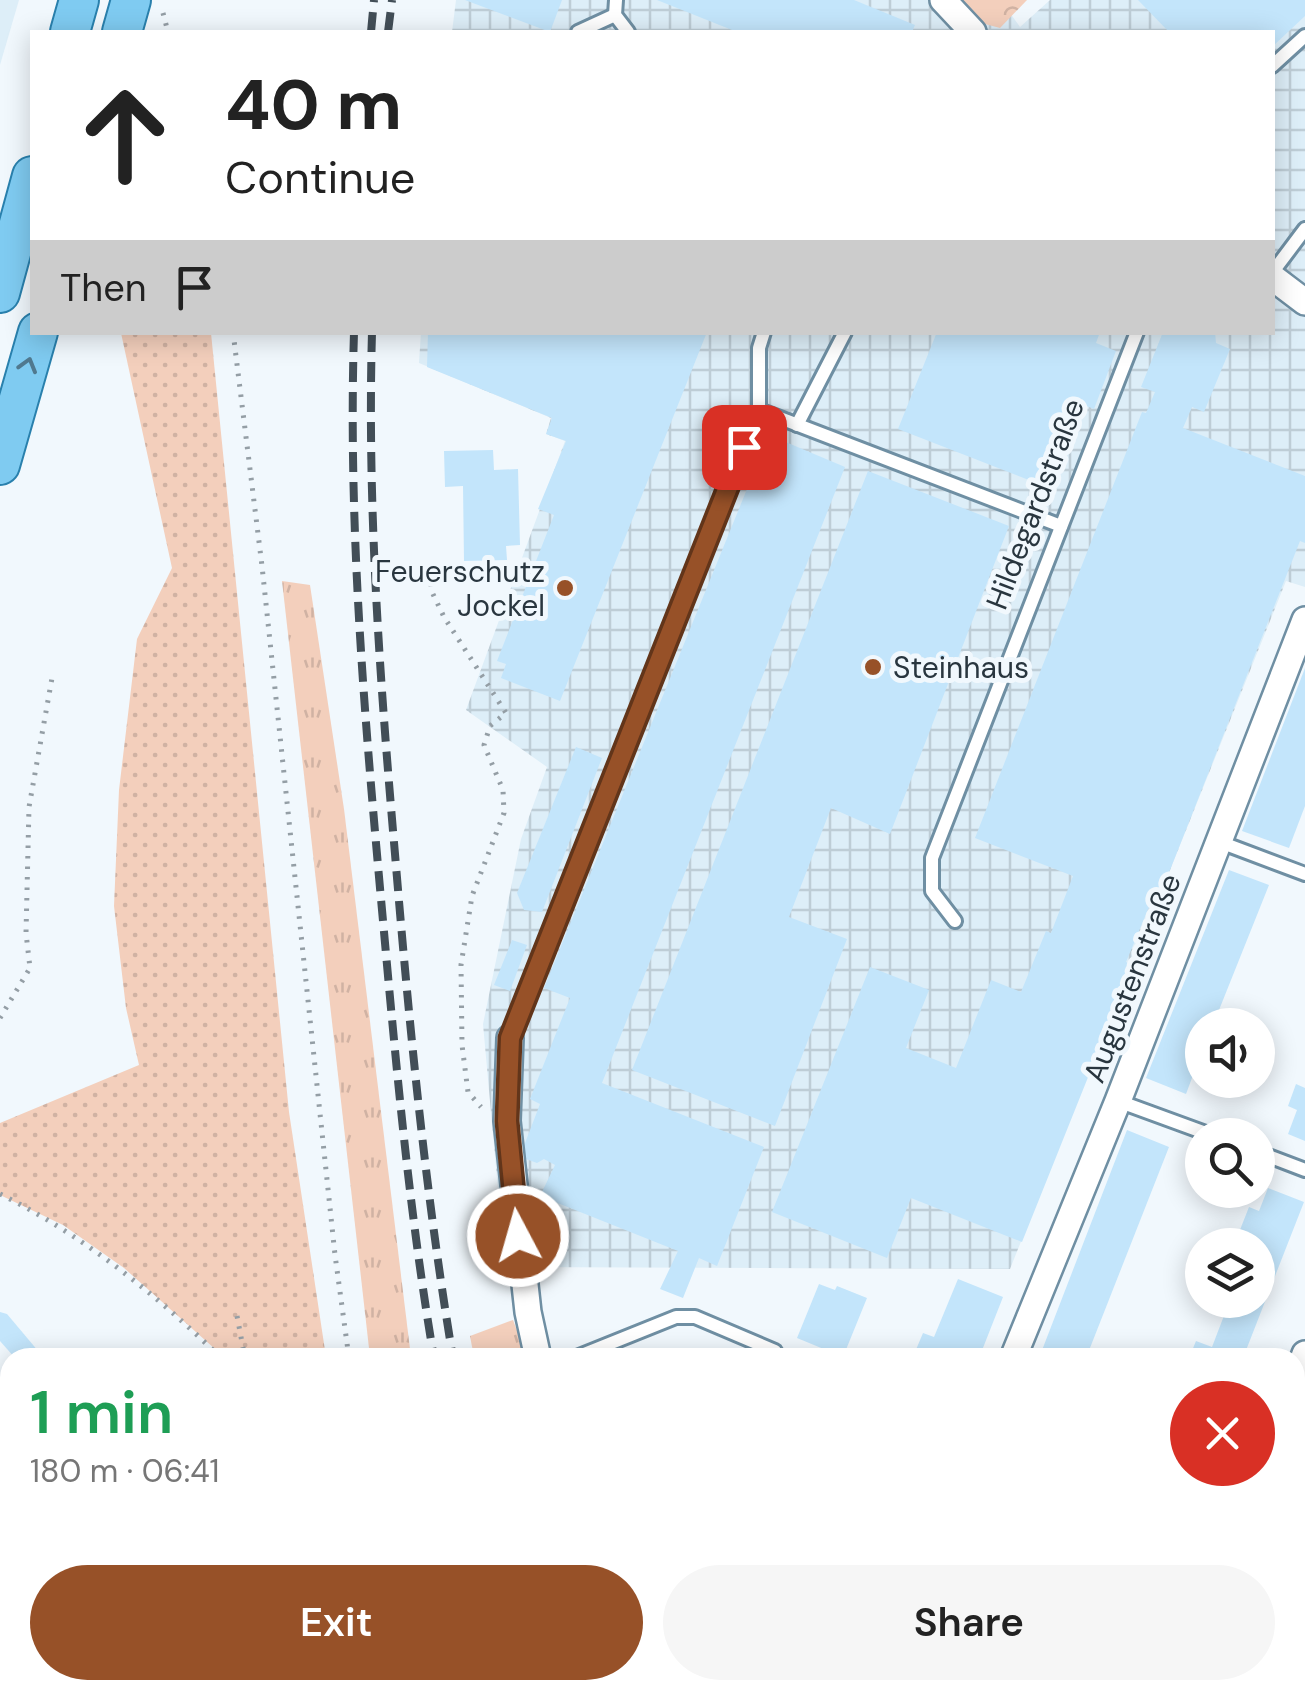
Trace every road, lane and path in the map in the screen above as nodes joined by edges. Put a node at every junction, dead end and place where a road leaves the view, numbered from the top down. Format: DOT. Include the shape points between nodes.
graph roads {
  1 [pos="80,0"];
  2 [pos="131,0"];
  3 [pos="616,0"];
  4 [pos="943,0"];
  5 [pos="615,15"];
  6 [pos="71,30"];
  7 [pos="123,30"];
  8 [pos="582,30"];
  9 [pos="626,30"];
  10 [pos="971,30"];
  11 [pos="1305,36"];
  12 [pos="1275,63"];
  13 [pos="30,183"];
  14 [pos="1305,228"];
  15 [pos="1275,271"];
  16 [pos="1275,277"];
  17 [pos="0,294"];
  18 [pos="1305,302"];
  19 [pos="37,335"];
  20 [pos="234,335"];
  21 [pos="763,335"];
  22 [pos="843,335"];
  23 [pos="1136,335"];
  24 [pos="759,410"];
  25 [pos="796,425"];
  26 [pos="0,465"];
  27 [pos="1061,526"];
  28 [pos="432,563"];
  29 [pos="1305,620"];
  30 [pos="52,678"];
  31 [pos="1220,842"];
  32 [pos="1305,874"];
  33 [pos="955,921"];
  34 [pos="0,1018"];
  35 [pos="510,1038"];
  36 [pos="1118,1101"];
  37 [pos="508,1111"];
  38 [pos="1185,1125"];
  39 [pos="1275,1159"];
  40 [pos="1305,1170"];
  41 [pos="0,1194"];
  42 [pos="237,1316"];
  43 [pos="208,1348"];
  44 [pos="243,1348"];
  45 [pos="348,1348"];
  46 [pos="536,1348"];
  47 [pos="599,1348"];
  48 [pos="766,1348"];
  49 [pos="1017,1348"];
  1 -- 6 [label="main road"];
  2 -- 7 [label="main road"];
  3 -- 5 [label="lane"];
  4 -- 10 [label="street"];
  5 -- 8 [label="lane"];
  5 -- 9 [label="lane"];
  11 -- 12 [label="lane"];
  13 -- 17 [label="main road"];
  14 -- 15 [label="lane"];
  16 -- 18 [label="street"];
  26 -- 19 [label="main road, one-way"];
  20 -- 45 [label="path"];
  21 -- 24 [label="lane"];
  22 -- 25 [label="lane"];
  23 -- 27 [label="lane, Hildegardstraße"];
  24 -- 25 [label="lane"];
  24 -- 35 [label="lane"];
  25 -- 27 [label="lane"];
  27 -- 33 [label="lane, Hildegardstraße" via="932,858 932,892"];
  28 -- 37 [label="path" via="431,590 444,617 506,713 490,726 484,745 503,790 504,813 472,896 462,1025 468,1092 482,1108"];
  29 -- 31 [label="street, Augustenstraße"];
  30 -- 34 [label="path" via="29,807 30,968"];
  31 -- 32 [label="lane"];
  31 -- 36 [label="street, Augustenstraße"];
  35 -- 37 [label="street"];
  36 -- 38 [label="lane"];
  36 -- 49 [label="street, Augustenstraße"];
  37 -- 46 [label="street" via="520,1254"];
  39 -- 40 [label="lane"];
  41 -- 43 [label="path" via="102,1258"];
  42 -- 44 [label="path"];
  47 -- 48 [label="lane" via="676,1317 695,1318"];
}
